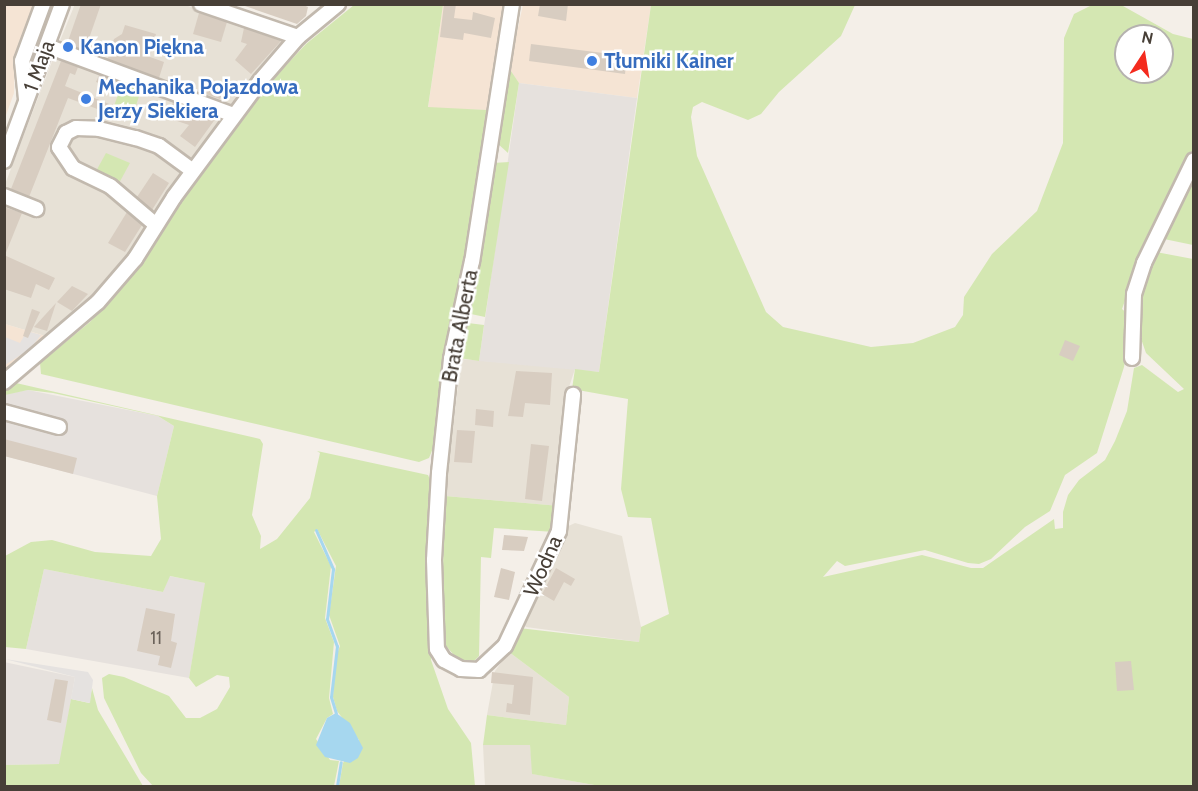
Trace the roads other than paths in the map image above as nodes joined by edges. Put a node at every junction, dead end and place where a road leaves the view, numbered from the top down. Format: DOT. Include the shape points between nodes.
graph roads {
  1 [pos="43,4"];
  2 [pos="62,4"];
  3 [pos="201,4"];
  4 [pos="338,4"];
  5 [pos="512,4"];
  6 [pos="298,37"];
  7 [pos="46,46"];
  8 [pos="26,101"];
  9 [pos="234,115"];
  10 [pos="1194,160"];
  11 [pos="4,161"];
  12 [pos="193,171"];
  13 [pos="4,196"];
  14 [pos="36,209"];
  15 [pos="156,225"];
  16 [pos="1132,358"];
  17 [pos="4,382"];
  18 [pos="573,395"];
  19 [pos="4,412"];
  20 [pos="59,427"];
  21 [pos="437,649"];
  1 -- 8 [label="street" via="22,61"];
  2 -- 7 [label="street, 1 Maja"];
  3 -- 6 [label="street"];
  4 -- 6 [label="street"];
  5 -- 21 [label="street, Brata Alberta" via="472,261 448,383 434,560"];
  6 -- 9 [label="street"];
  7 -- 8 [label="street, 1 Maja"];
  7 -- 9 [label="street"];
  8 -- 11 [label="street, 1 Maja"];
  9 -- 12 [label="street"];
  10 -- 16 [label="street" via="1151,247 1134,294"];
  12 -- 15 [label="street"];
  12 -- 15 [label="street" via="159,146 136,138 99,129 76,128 66,133 59,147 73,168 110,186"];
  13 -- 14 [label="street"];
  15 -- 17 [label="street" via="135,259 98,302"];
  18 -- 21 [label="street, Wodna" via="559,531 505,646 492,661 470,671 453,666"];
  19 -- 20 [label="street"];
}
